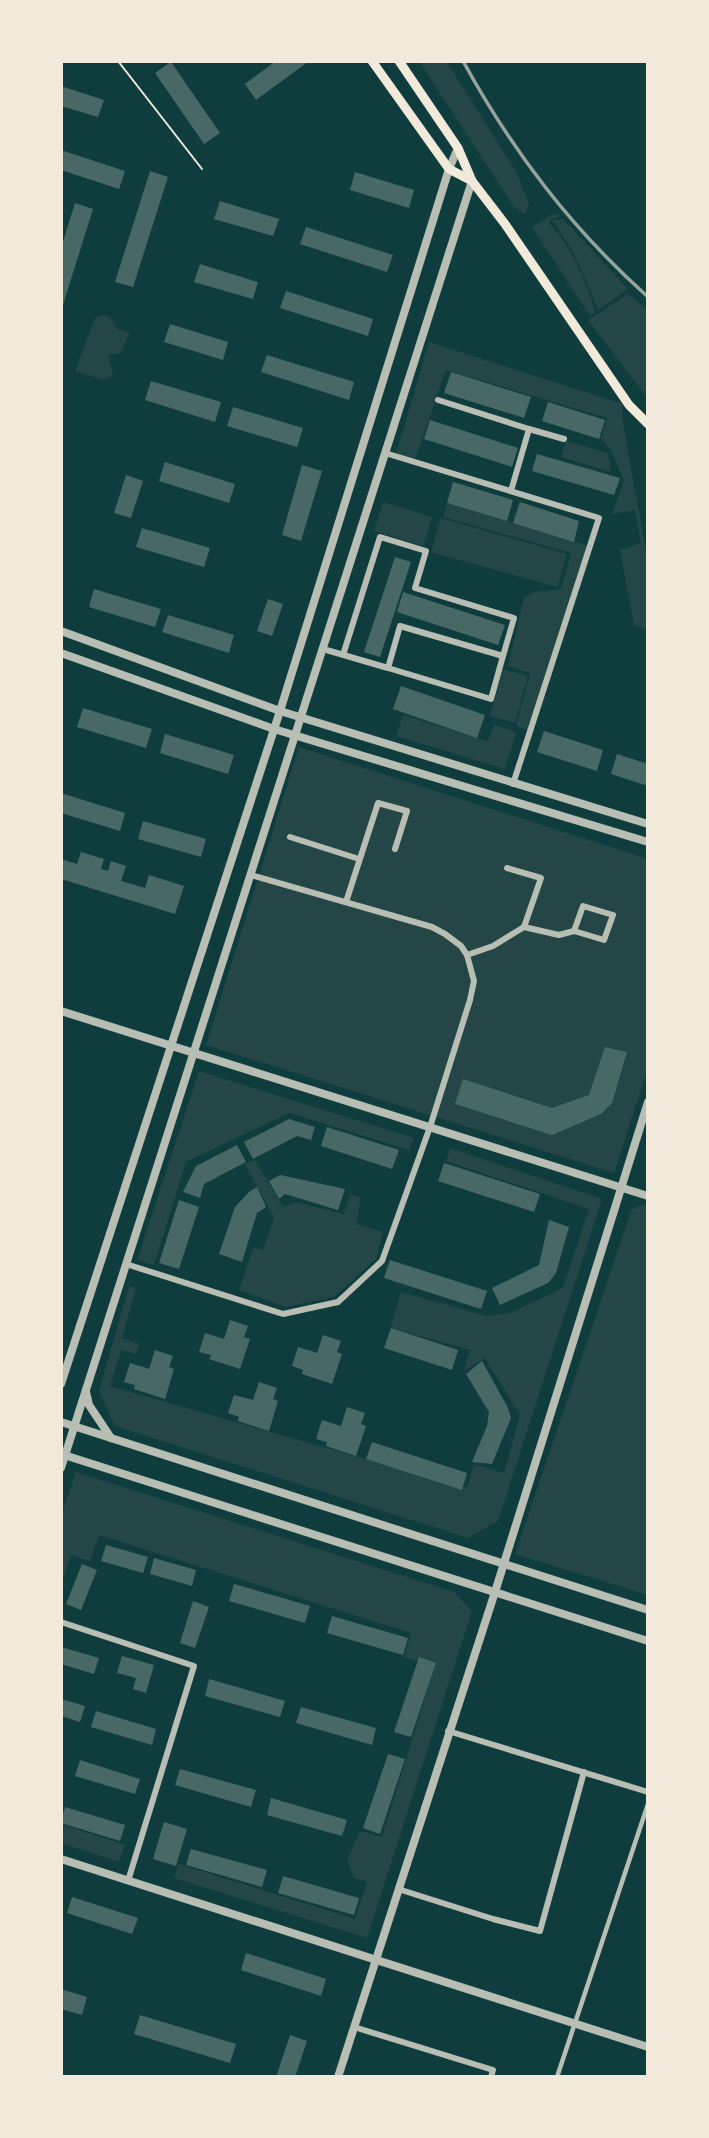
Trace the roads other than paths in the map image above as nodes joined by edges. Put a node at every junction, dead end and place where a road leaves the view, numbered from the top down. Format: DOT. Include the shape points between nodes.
graph roads {
  1 [pos="372,61"];
  2 [pos="399,61"];
  3 [pos="458,148"];
  4 [pos="449,169"];
  5 [pos="472,181"];
  6 [pos="438,400"];
  7 [pos="648,424"];
  8 [pos="529,429"];
  9 [pos="564,439"];
  10 [pos="385,453"];
  11 [pos="511,491"];
  12 [pos="61,631"];
  13 [pos="323,649"];
  14 [pos="61,653"];
  15 [pos="343,655"];
  16 [pos="503,656"];
  17 [pos="388,668"];
  18 [pos="280,710"];
  19 [pos="302,717"];
  20 [pos="274,729"];
  21 [pos="296,736"];
  22 [pos="513,784"];
  23 [pos="648,824"];
  24 [pos="290,837"];
  25 [pos="648,842"];
  26 [pos="395,849"];
  27 [pos="359,859"];
  28 [pos="507,868"];
  29 [pos="251,875"];
  30 [pos="346,902"];
  31 [pos="524,927"];
  32 [pos="574,931"];
  33 [pos="467,955"];
  34 [pos="61,1011"];
  35 [pos="171,1045"];
  36 [pos="194,1053"];
  37 [pos="648,1102"];
  38 [pos="430,1127"];
  39 [pos="621,1187"];
  40 [pos="648,1196"];
  41 [pos="127,1264"];
  42 [pos="61,1384"];
  43 [pos="86,1391"];
  44 [pos="61,1422"];
  45 [pos="74,1426"];
  46 [pos="111,1438"];
  47 [pos="63,1455"];
  48 [pos="61,1468"];
  49 [pos="504,1564"];
  50 [pos="495,1592"];
  51 [pos="648,1610"];
  52 [pos="61,1622"];
  53 [pos="648,1641"];
  54 [pos="448,1731"];
  55 [pos="584,1772"];
  56 [pos="648,1792"];
  57 [pos="648,1804"];
  58 [pos="61,1859"];
  59 [pos="128,1881"];
  60 [pos="398,1889"];
  61 [pos="376,1959"];
  62 [pos="575,2024"];
  63 [pos="354,2027"];
  64 [pos="648,2047"];
  65 [pos="338,2077"];
  66 [pos="491,2077"];
  67 [pos="557,2077"];
  1 -- 4 [label="main road"];
  2 -- 3 [label="main road"];
  3 -- 4 [label="street"];
  3 -- 5 [label="main road"];
  4 -- 5 [label="main road"];
  4 -- 18 [label="street"];
  5 -- 7 [label="main road" via="629,405"];
  5 -- 10 [label="street"];
  6 -- 8 [label="street"];
  8 -- 9 [label="street"];
  8 -- 11 [label="street"];
  10 -- 11 [label="street"];
  10 -- 13 [label="street"];
  11 -- 22 [label="street" via="599,518"];
  12 -- 18 [label="street"];
  13 -- 15 [label="street"];
  13 -- 19 [label="street"];
  14 -- 20 [label="street"];
  15 -- 16 [label="street" via="380,537 426,551 415,588 514,618"];
  15 -- 17 [label="street"];
  16 -- 17 [label="street" via="400,626"];
  16 -- 17 [label="street" via="491,699"];
  18 -- 19 [label="street"];
  18 -- 20 [label="street"];
  19 -- 21 [label="street"];
  19 -- 22 [label="street"];
  20 -- 21 [label="street"];
  20 -- 35 [label="street"];
  21 -- 25 [label="street"];
  21 -- 29 [label="street"];
  22 -- 23 [label="street"];
  24 -- 27 [label="street"];
  26 -- 27 [label="street" via="407,811 378,803"];
  27 -- 30 [label="street"];
  28 -- 31 [label="street" via="541,878"];
  29 -- 30 [label="street"];
  29 -- 36 [label="street"];
  30 -- 33 [label="street" via="432,927"];
  31 -- 32 [label="street" via="559,935"];
  31 -- 33 [label="street"];
  32 -- 32 [label="street" via="604,940 613,915 583,905"];
  33 -- 38 [label="street" via="474,981 470,1000"];
  34 -- 35 [label="street"];
  35 -- 36 [label="street"];
  35 -- 42 [label="street"];
  36 -- 38 [label="street"];
  36 -- 41 [label="street"];
  37 -- 39 [label="street"];
  38 -- 39 [label="street"];
  38 -- 41 [label="street" via="382,1261 338,1302 283,1314"];
  39 -- 40 [label="street"];
  39 -- 49 [label="street"];
  41 -- 43 [label="street"];
  43 -- 45 [label="street"];
  43 -- 46 [label="street" via="89,1405"];
  44 -- 45 [label="street"];
  45 -- 46 [label="street"];
  45 -- 47 [label="street"];
  46 -- 49 [label="street"];
  47 -- 48 [label="street"];
  47 -- 50 [label="street"];
  49 -- 50 [label="street"];
  49 -- 51 [label="street"];
  50 -- 53 [label="street"];
  50 -- 54 [label="street"];
  52 -- 59 [label="street" via="194,1666"];
  54 -- 55 [label="street"];
  54 -- 60 [label="street"];
  55 -- 56 [label="street"];
  55 -- 60 [label="street" via="540,1931"];
  57 -- 62 [label="street"];
  58 -- 59 [label="street"];
  59 -- 61 [label="street"];
  60 -- 61 [label="street"];
  61 -- 62 [label="street"];
  61 -- 63 [label="street"];
  62 -- 64 [label="street"];
  62 -- 67 [label="street"];
  63 -- 65 [label="street"];
  63 -- 66 [label="street" via="493,2070"];
}
